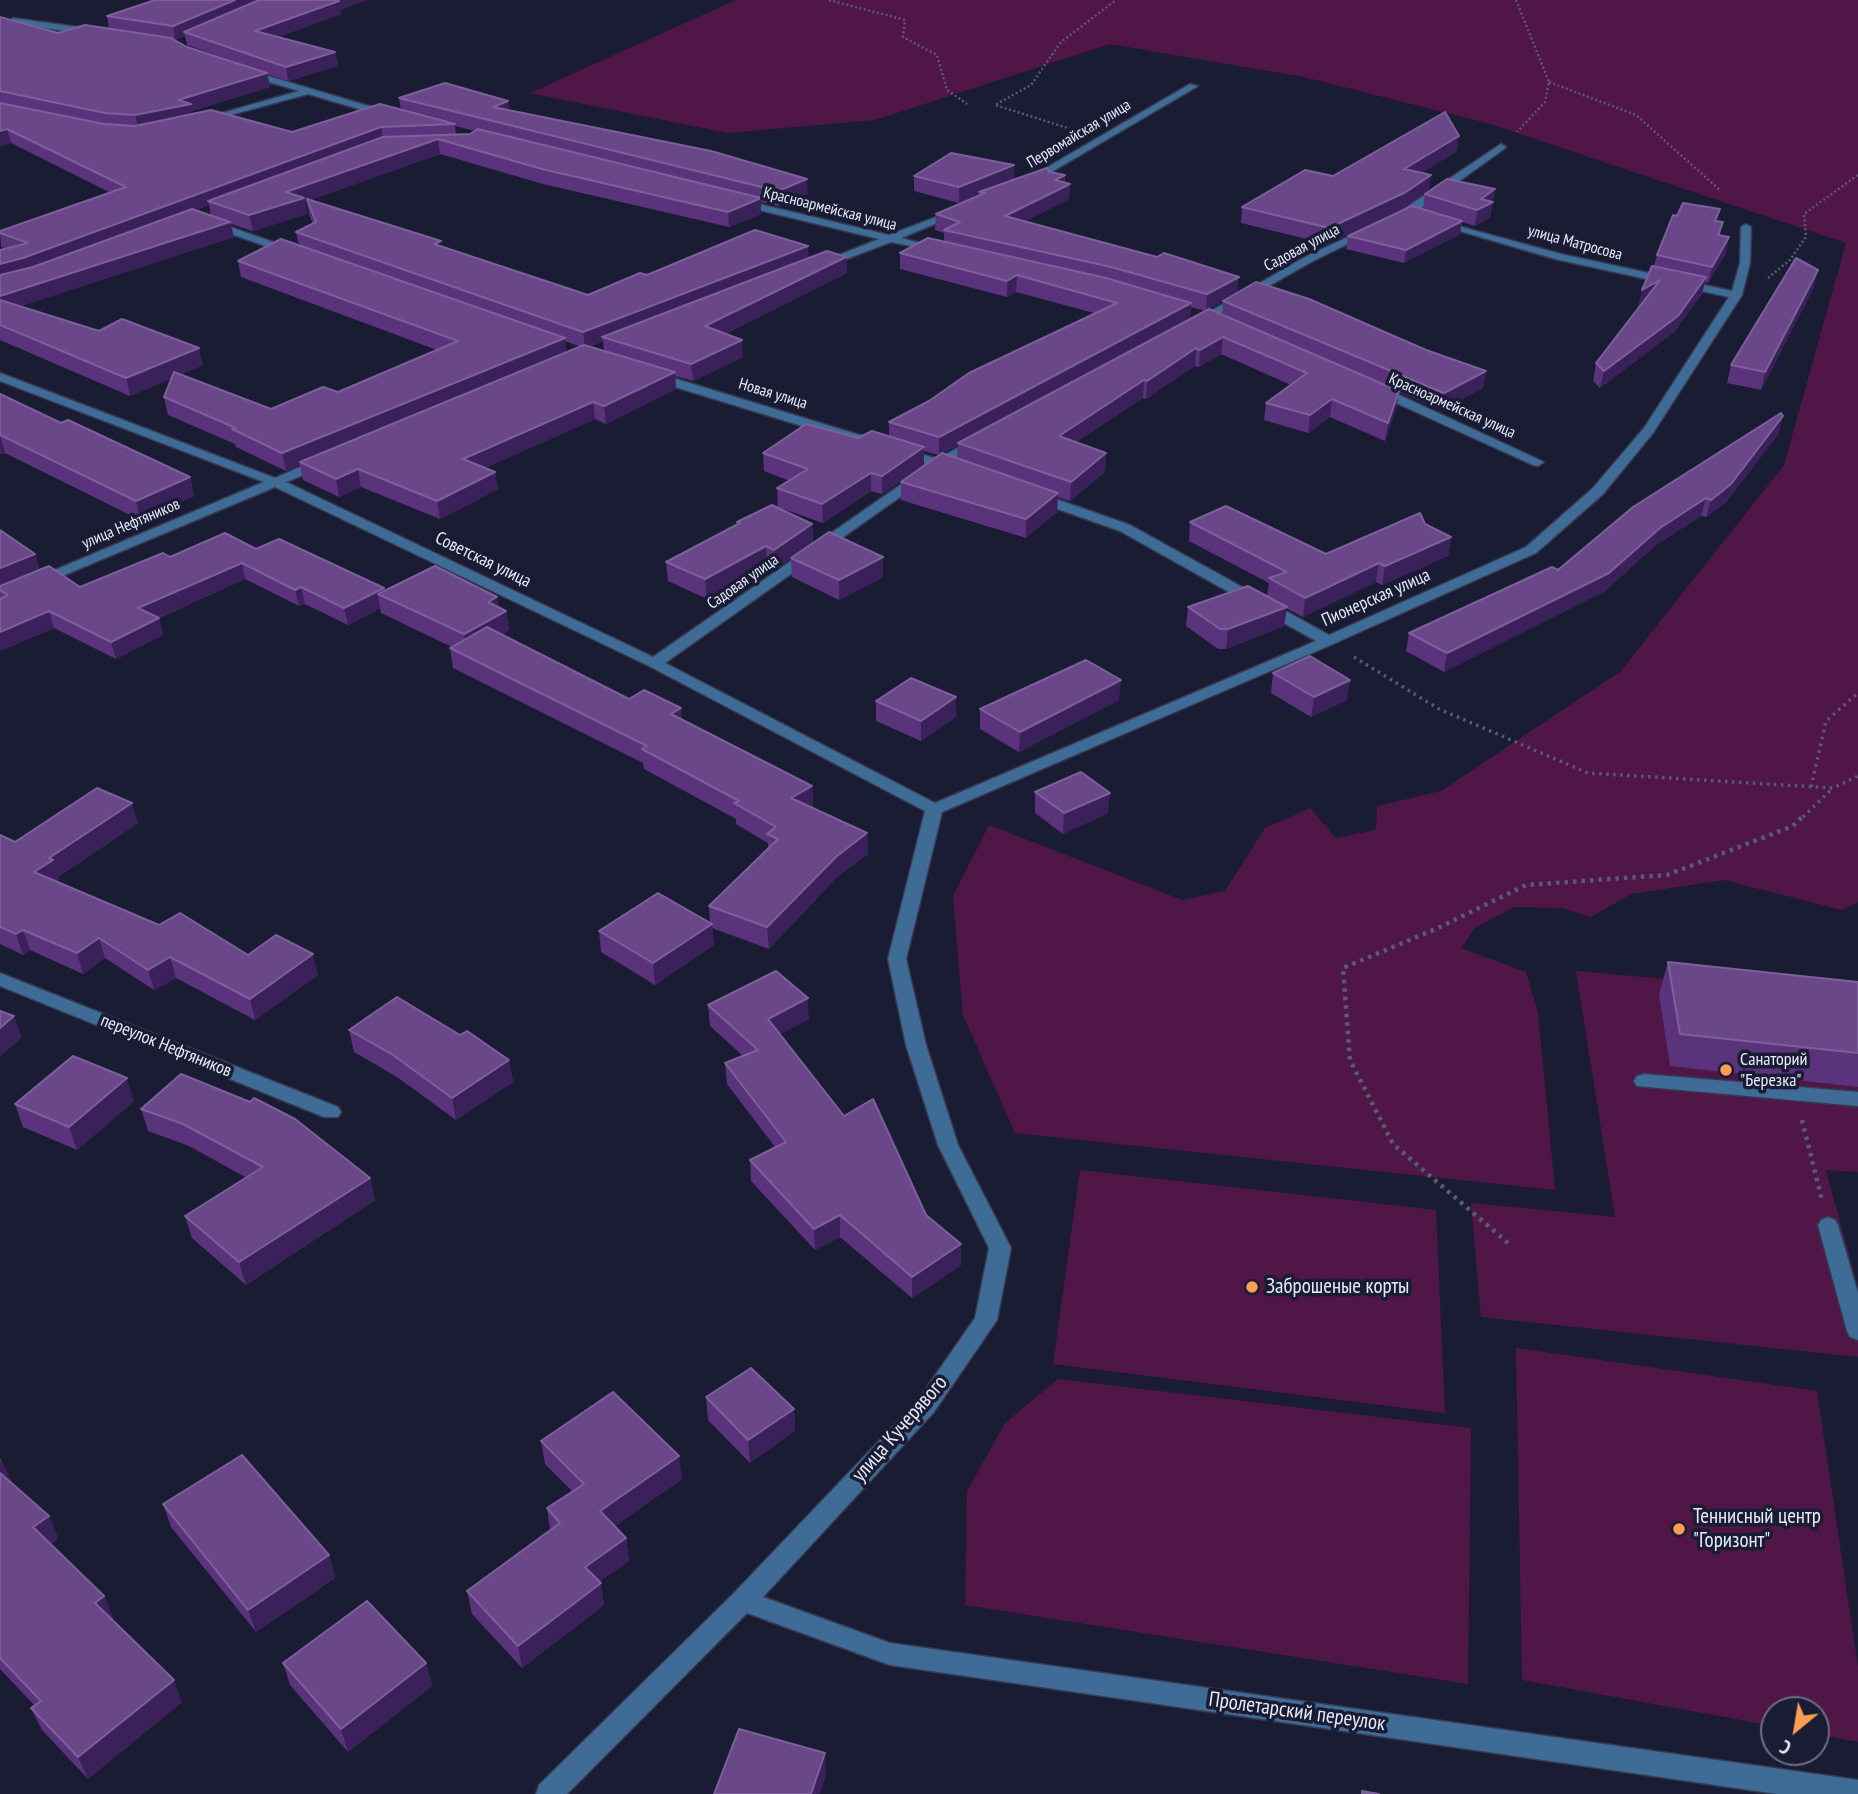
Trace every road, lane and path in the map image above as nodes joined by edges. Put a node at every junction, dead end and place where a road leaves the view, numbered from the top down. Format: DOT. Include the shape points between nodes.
graph roads {
  1 [pos="829,0"];
  2 [pos="1116,0"];
  3 [pos="1516,0"];
  4 [pos="13,21"];
  5 [pos="107,35"];
  6 [pos="231,68"];
  7 [pos="1549,82"];
  8 [pos="1193,86"];
  9 [pos="305,92"];
  10 [pos="967,104"];
  11 [pos="407,120"];
  12 [pos="194,123"];
  13 [pos="1099,138"];
  14 [pos="1501,147"];
  15 [pos="1858,175"];
  16 [pos="1012,189"];
  17 [pos="1721,191"];
  18 [pos="727,200"];
  19 [pos="966,209"];
  20 [pos="192,216"];
  21 [pos="1434,220"];
  22 [pos="1746,227"];
  23 [pos="890,240"];
  24 [pos="954,254"];
  25 [pos="310,258"];
  26 [pos="814,268"];
  27 [pos="1737,290"];
  28 [pos="1181,331"];
  29 [pos="638,371"];
  30 [pos="0,377"];
  31 [pos="1368,386"];
  32 [pos="988,437"];
  33 [pos="327,461"];
  34 [pos="1538,462"];
  35 [pos="940,463"];
  36 [pos="965,472"];
  37 [pos="275,482"];
  38 [pos="1026,494"];
  39 [pos="0,598"];
  40 [pos="1328,641"];
  41 [pos="654,663"];
  42 [pos="1858,693"];
  43 [pos="1858,776"];
  44 [pos="1811,787"];
  45 [pos="1833,788"];
  46 [pos="934,810"];
  47 [pos="0,979"];
  48 [pos="1644,1081"];
  49 [pos="1796,1093"];
  50 [pos="1858,1099"];
  51 [pos="331,1112"];
  52 [pos="1829,1224"];
  53 [pos="1508,1243"];
  54 [pos="1852,1283"];
  55 [pos="1858,1331"];
  56 [pos="744,1601"];
  57 [pos="1858,1793"];
  58 [pos="550,1794"];
  1 -- 10 [label="path" via="905,20 903,37 937,55 947,90"];
  2 -- 13 [label="path" via="1061,42 1031,85 995,105"];
  3 -- 7 [label="path"];
  4 -- 5 [label="street"];
  6 -- 9 [label="street"];
  7 -- 14 [label="path" via="1545,102"];
  7 -- 17 [label="path" via="1636,114"];
  8 -- 13 [label="street, Первомайская улица"];
  9 -- 11 [label="street"];
  9 -- 12 [label="street"];
  13 -- 16 [label="street, Первомайская улица"];
  14 -- 28 [label="street, Садовая улица" via="1415,214 1309,259"];
  15 -- 27 [label="path" via="1804,214 1806,237 1790,260 1759,285"];
  18 -- 23 [label="street, Красноармейская улица"];
  19 -- 23 [label="street"];
  20 -- 25 [label="street"];
  21 -- 27 [label="street, улица Матросова" via="1559,257"];
  22 -- 27 [label="street" via="1745,262"];
  23 -- 24 [label="street, Красноармейская улица"];
  23 -- 26 [label="street"];
  27 -- 40 [label="street, Пионерская улица" via="1649,430 1598,491 1531,550"];
  29 -- 35 [label="street, Новая улица"];
  30 -- 37 [label="street, Советская улица"];
  31 -- 34 [label="street, Красноармейская улица"];
  32 -- 35 [label="street, Садовая улица"];
  33 -- 37 [label="street"];
  35 -- 36 [label="street, Новая улица"];
  35 -- 41 [label="street, Садовая улица"];
  37 -- 39 [label="street, улица Нефтяников"];
  37 -- 41 [label="street, Советская улица"];
  38 -- 40 [label="street" via="1125,528"];
  40 -- 44 [label="path" via="1439,709 1588,774"];
  40 -- 46 [label="street, Пионерская улица"];
  41 -- 46 [label="street, Советская улица"];
  42 -- 44 [label="path" via="1826,721"];
  43 -- 45 [label="path"];
  44 -- 45 [label="path"];
  45 -- 53 [label="path" via="1793,826 1667,875 1526,885 1343,968 1350,1060 1393,1144"];
  46 -- 56 [label="street, улица Кучерявого" via="897,959 916,1045 948,1145 1000,1248 986,1320 926,1406"];
  47 -- 51 [label="street, переулок Нефтяников"];
  48 -- 49 [label="street"];
  49 -- 50 [label="street"];
  49 -- 52 [label="path"];
  52 -- 54 [label="street"];
  54 -- 55 [label="street"];
  56 -- 57 [label="street, Пролетарский переулок" via="890,1654"];
  56 -- 58 [label="street, улица Кучерявого"];
}
